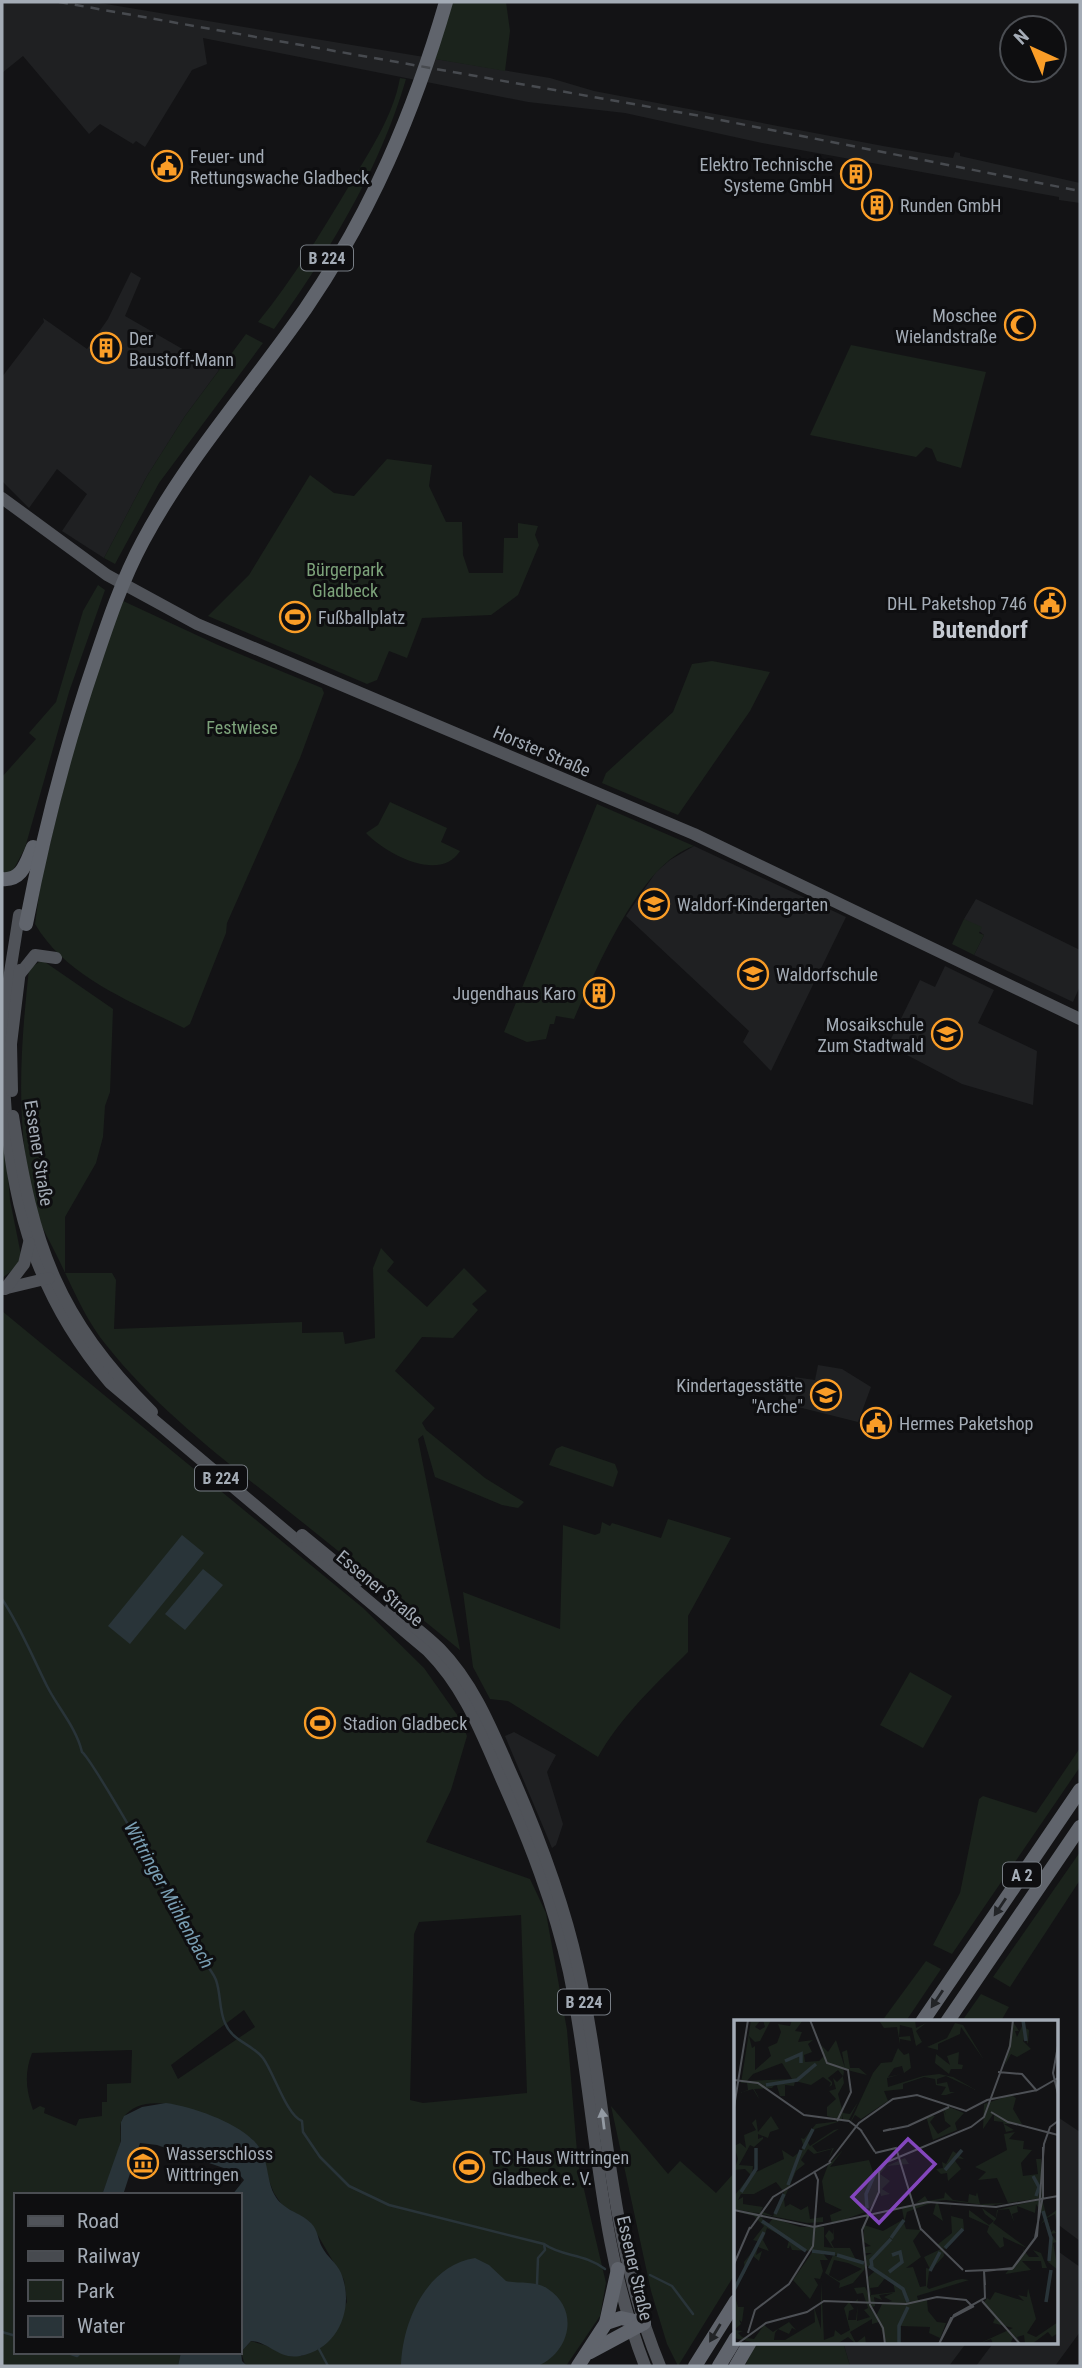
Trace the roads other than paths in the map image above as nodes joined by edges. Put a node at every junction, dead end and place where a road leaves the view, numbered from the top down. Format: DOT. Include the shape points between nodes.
graph roads {
  1 [pos="437,2"];
  2 [pos="446,2"];
  3 [pos="2,498"];
  4 [pos="33,848"];
  5 [pos="2,879"];
  6 [pos="23,920"];
  7 [pos="56,958"];
  8 [pos="19,975"];
  9 [pos="1080,1019"];
  10 [pos="29,1243"];
  11 [pos="48,1278"];
  12 [pos="3,1289"];
  13 [pos="1080,1790"];
  14 [pos="1080,1827"];
  15 [pos="923,2020"];
  16 [pos="948,2020"];
  17 [pos="618,2269"];
  18 [pos="734,2304"];
  19 [pos="606,2323"];
  20 [pos="634,2323"];
  21 [pos="734,2341"];
  22 [pos="749,2344"];
  23 [pos="582,2360"];
  24 [pos="645,2366"];
  25 [pos="660,2366"];
  26 [pos="695,2366"];
  27 [pos="719,2366"];
  28 [pos="736,2366"];
  1 -- 4 [label="highway, B 224" via="405,101 375,172 339,238 282,325 183,458 134,539 87,654"];
  2 -- 6 [label="highway, B 224" via="414,104 359,222 305,309 182,476 135,556 80,704"];
  3 -- 9 [label="main road, Horster Straße" via="107,575 207,628 766,866"];
  4 -- 5 [label="highway" via="21,872"];
  4 -- 6 [label="highway, B 224"];
  6 -- 8 [label="main road, B 224"];
  6 -- 10 [label="main road, Essener Straße / B 224" via="2,1043 10,1168"];
  7 -- 8 [label="main road" via="35,955"];
  8 -- 11 [label="main road, Essener Straße / B 224" via="11,1044 13,1115 27,1200"];
  10 -- 11 [label="main road, Essener Straße / B 224"];
  10 -- 12 [label="main road" via="24,1264"];
  11 -- 12 [label="main road"];
  11 -- 17 [label="main road, Essener Straße / B 224" via="74,1338 110,1383 428,1651 471,1709 553,1909 577,2022 598,2188"];
  20 -- 11 [label="main road, Essener Straße / B 224, one-way" via="579,1968 533,1822 480,1704 437,1646 133,1392 83,1334"];
  13 -- 15 [label="highway, A 2, one-way"];
  14 -- 16 [label="highway, A 2"];
  17 -- 19 [label="highway"];
  17 -- 20 [label="main road, Essener Straße / B 224"];
  18 -- 26 [label="highway, one-way"];
  19 -- 20 [label="highway"];
  19 -- 23 [label="highway"];
  20 -- 23 [label="highway"];
  20 -- 24 [label="main road, Essener Straße / B 224"];
  20 -- 25 [label="main road, Essener Straße / B 224"];
  21 -- 27 [label="highway"];
  22 -- 28 [label="highway"];
}
